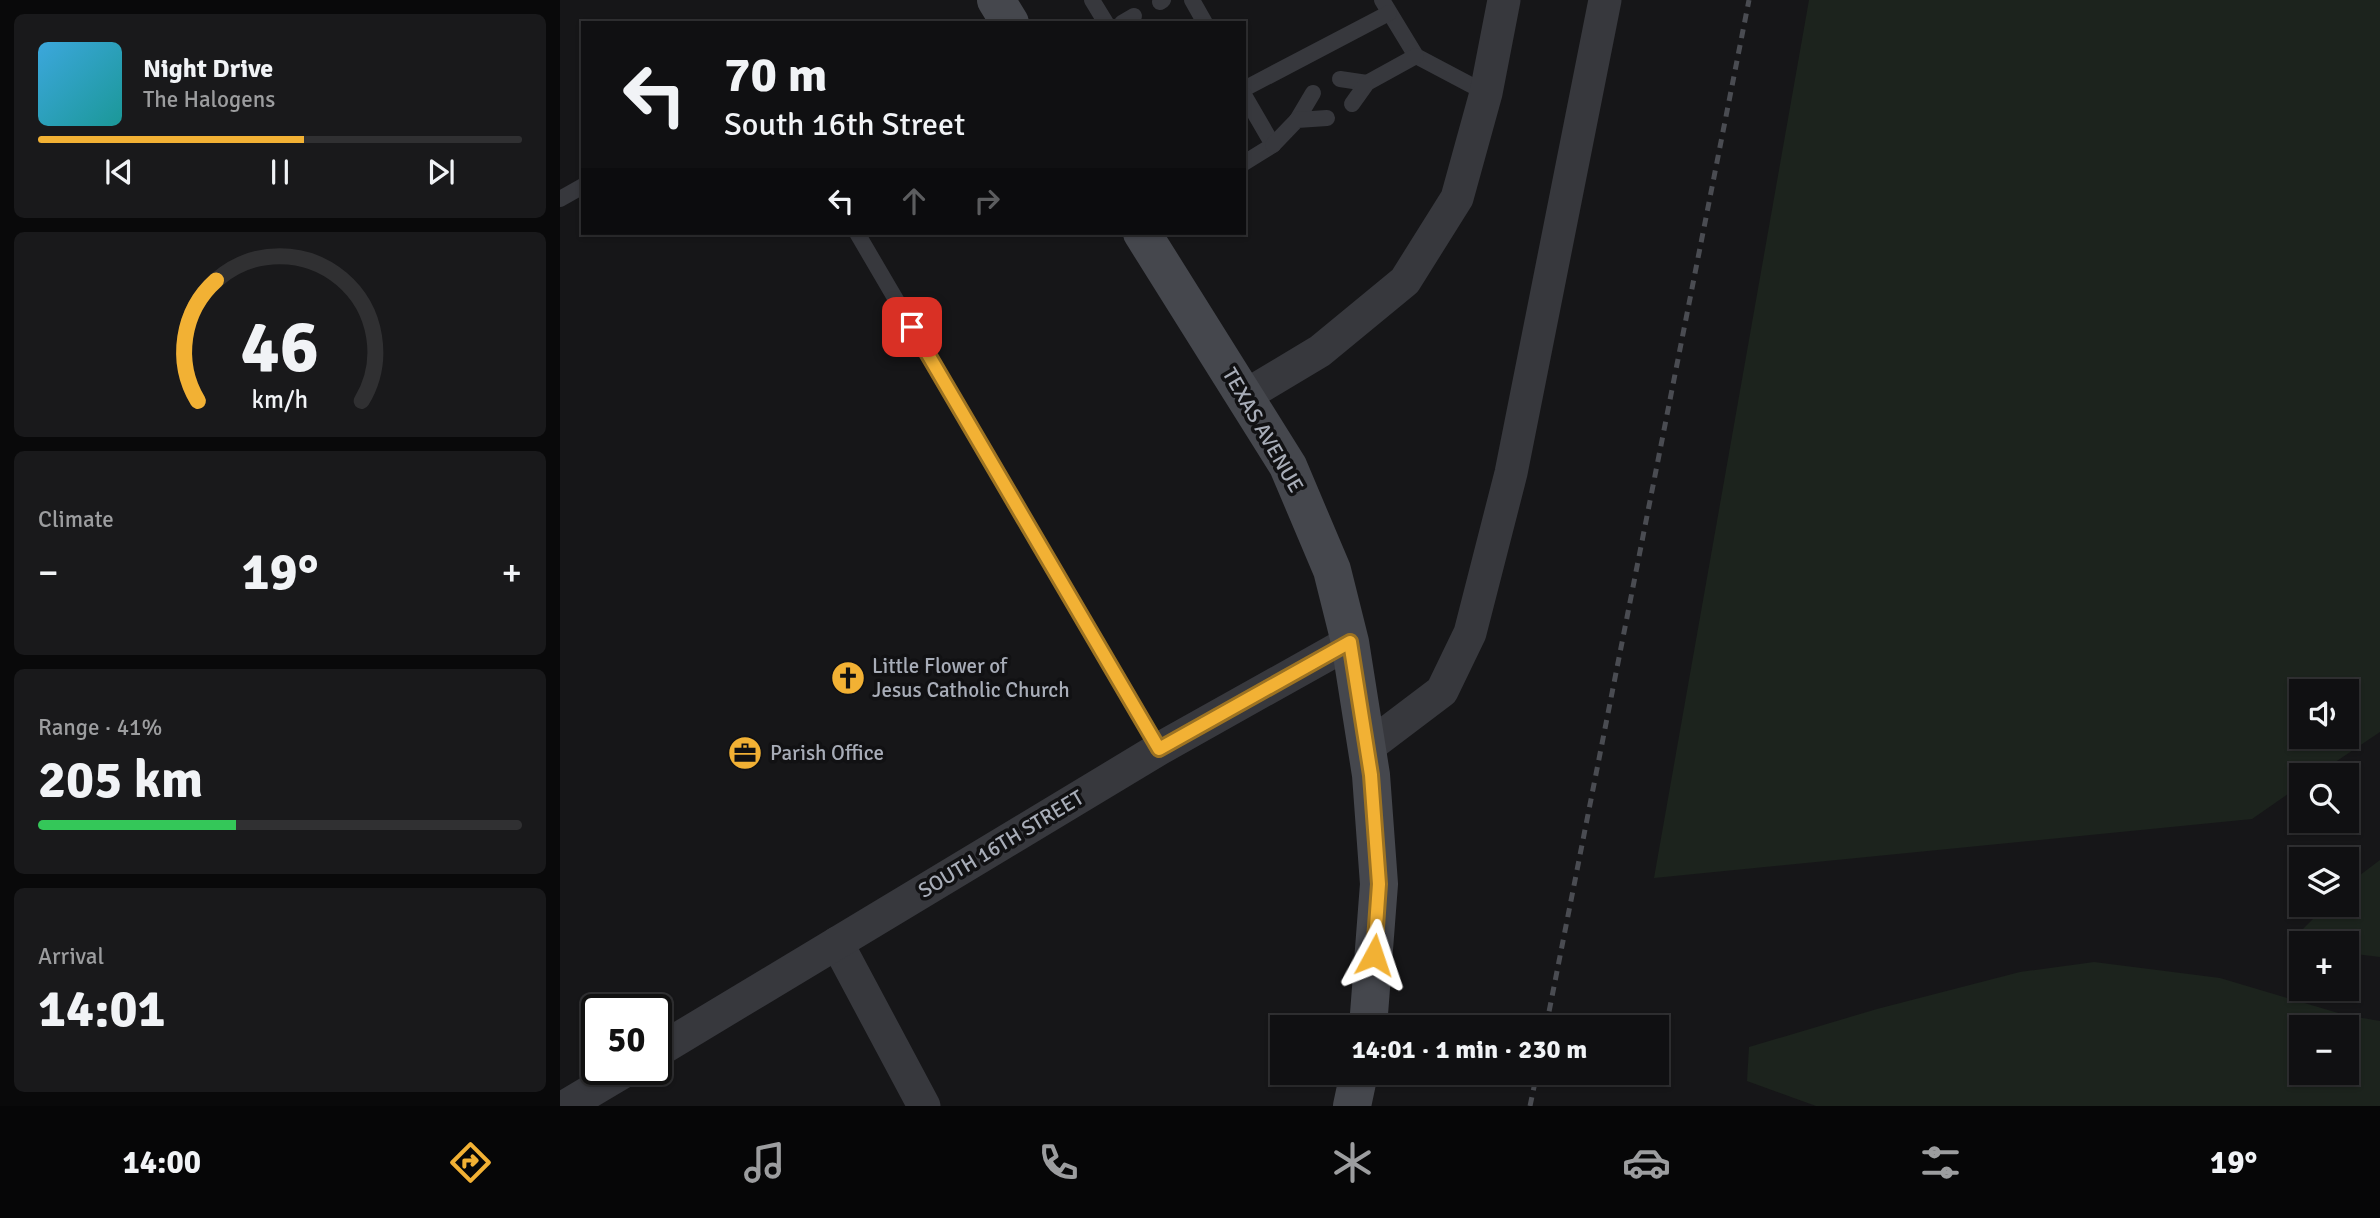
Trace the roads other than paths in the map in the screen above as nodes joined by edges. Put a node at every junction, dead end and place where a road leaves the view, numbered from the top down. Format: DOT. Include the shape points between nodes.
graph roads {
  1 [pos="1092,0"];
  2 [pos="1192,0"];
  3 [pos="1504,0"];
  4 [pos="1605,0"];
  5 [pos="1386,7"];
  6 [pos="1104,21"];
  7 [pos="1200,21"];
  8 [pos="1416,56"];
  9 [pos="1340,79"];
  10 [pos="1367,83"];
  11 [pos="1246,88"];
  12 [pos="1313,93"];
  13 [pos="1486,93"];
  14 [pos="1246,98"];
  15 [pos="1352,104"];
  16 [pos="1327,118"];
  17 [pos="1297,120"];
  18 [pos="1273,145"];
  19 [pos="1246,162"];
  20 [pos="581,187"];
  21 [pos="560,199"];
  22 [pos="858,235"];
  23 [pos="1143,235"];
  24 [pos="1245,396"];
  25 [pos="1350,642"];
  26 [pos="1368,747"];
  27 [pos="1159,749"];
  28 [pos="837,943"];
  29 [pos="1369,1015"];
  30 [pos="672,1042"];
  31 [pos="601,1085"];
  32 [pos="1356,1085"];
  33 [pos="566,1106"];
  34 [pos="924,1106"];
  35 [pos="1352,1106"];
  1 -- 6 [label="lane"];
  2 -- 7 [label="lane"];
  3 -- 13 [label="street"];
  4 -- 26 [label="street" via="1511,473 1470,634 1442,691"];
  5 -- 8 [label="lane"];
  5 -- 11 [label="lane"];
  8 -- 10 [label="lane"];
  8 -- 13 [label="lane"];
  9 -- 10 [label="lane"];
  10 -- 15 [label="lane"];
  12 -- 17 [label="lane"];
  13 -- 24 [label="street" via="1457,198 1405,281 1320,351"];
  14 -- 18 [label="lane"];
  16 -- 17 [label="lane"];
  17 -- 18 [label="lane"];
  18 -- 19 [label="lane"];
  20 -- 21 [label="lane"];
  22 -- 27 [label="lane"];
  23 -- 24 [label="main road, TEXAS AVENUE"];
  24 -- 25 [label="main road, TEXAS AVENUE" via="1288,466 1314,524 1332,570"];
  25 -- 26 [label="main road, TEXAS AVENUE"];
  25 -- 27 [label="street, SOUTH 16TH STREET"];
  26 -- 29 [label="main road, TEXAS AVENUE" via="1379,884"];
  27 -- 28 [label="street, SOUTH 16TH STREET"];
  28 -- 30 [label="street, SOUTH 16TH STREET"];
  28 -- 34 [label="street"];
  31 -- 33 [label="street"];
  32 -- 35 [label="main road"];
}
